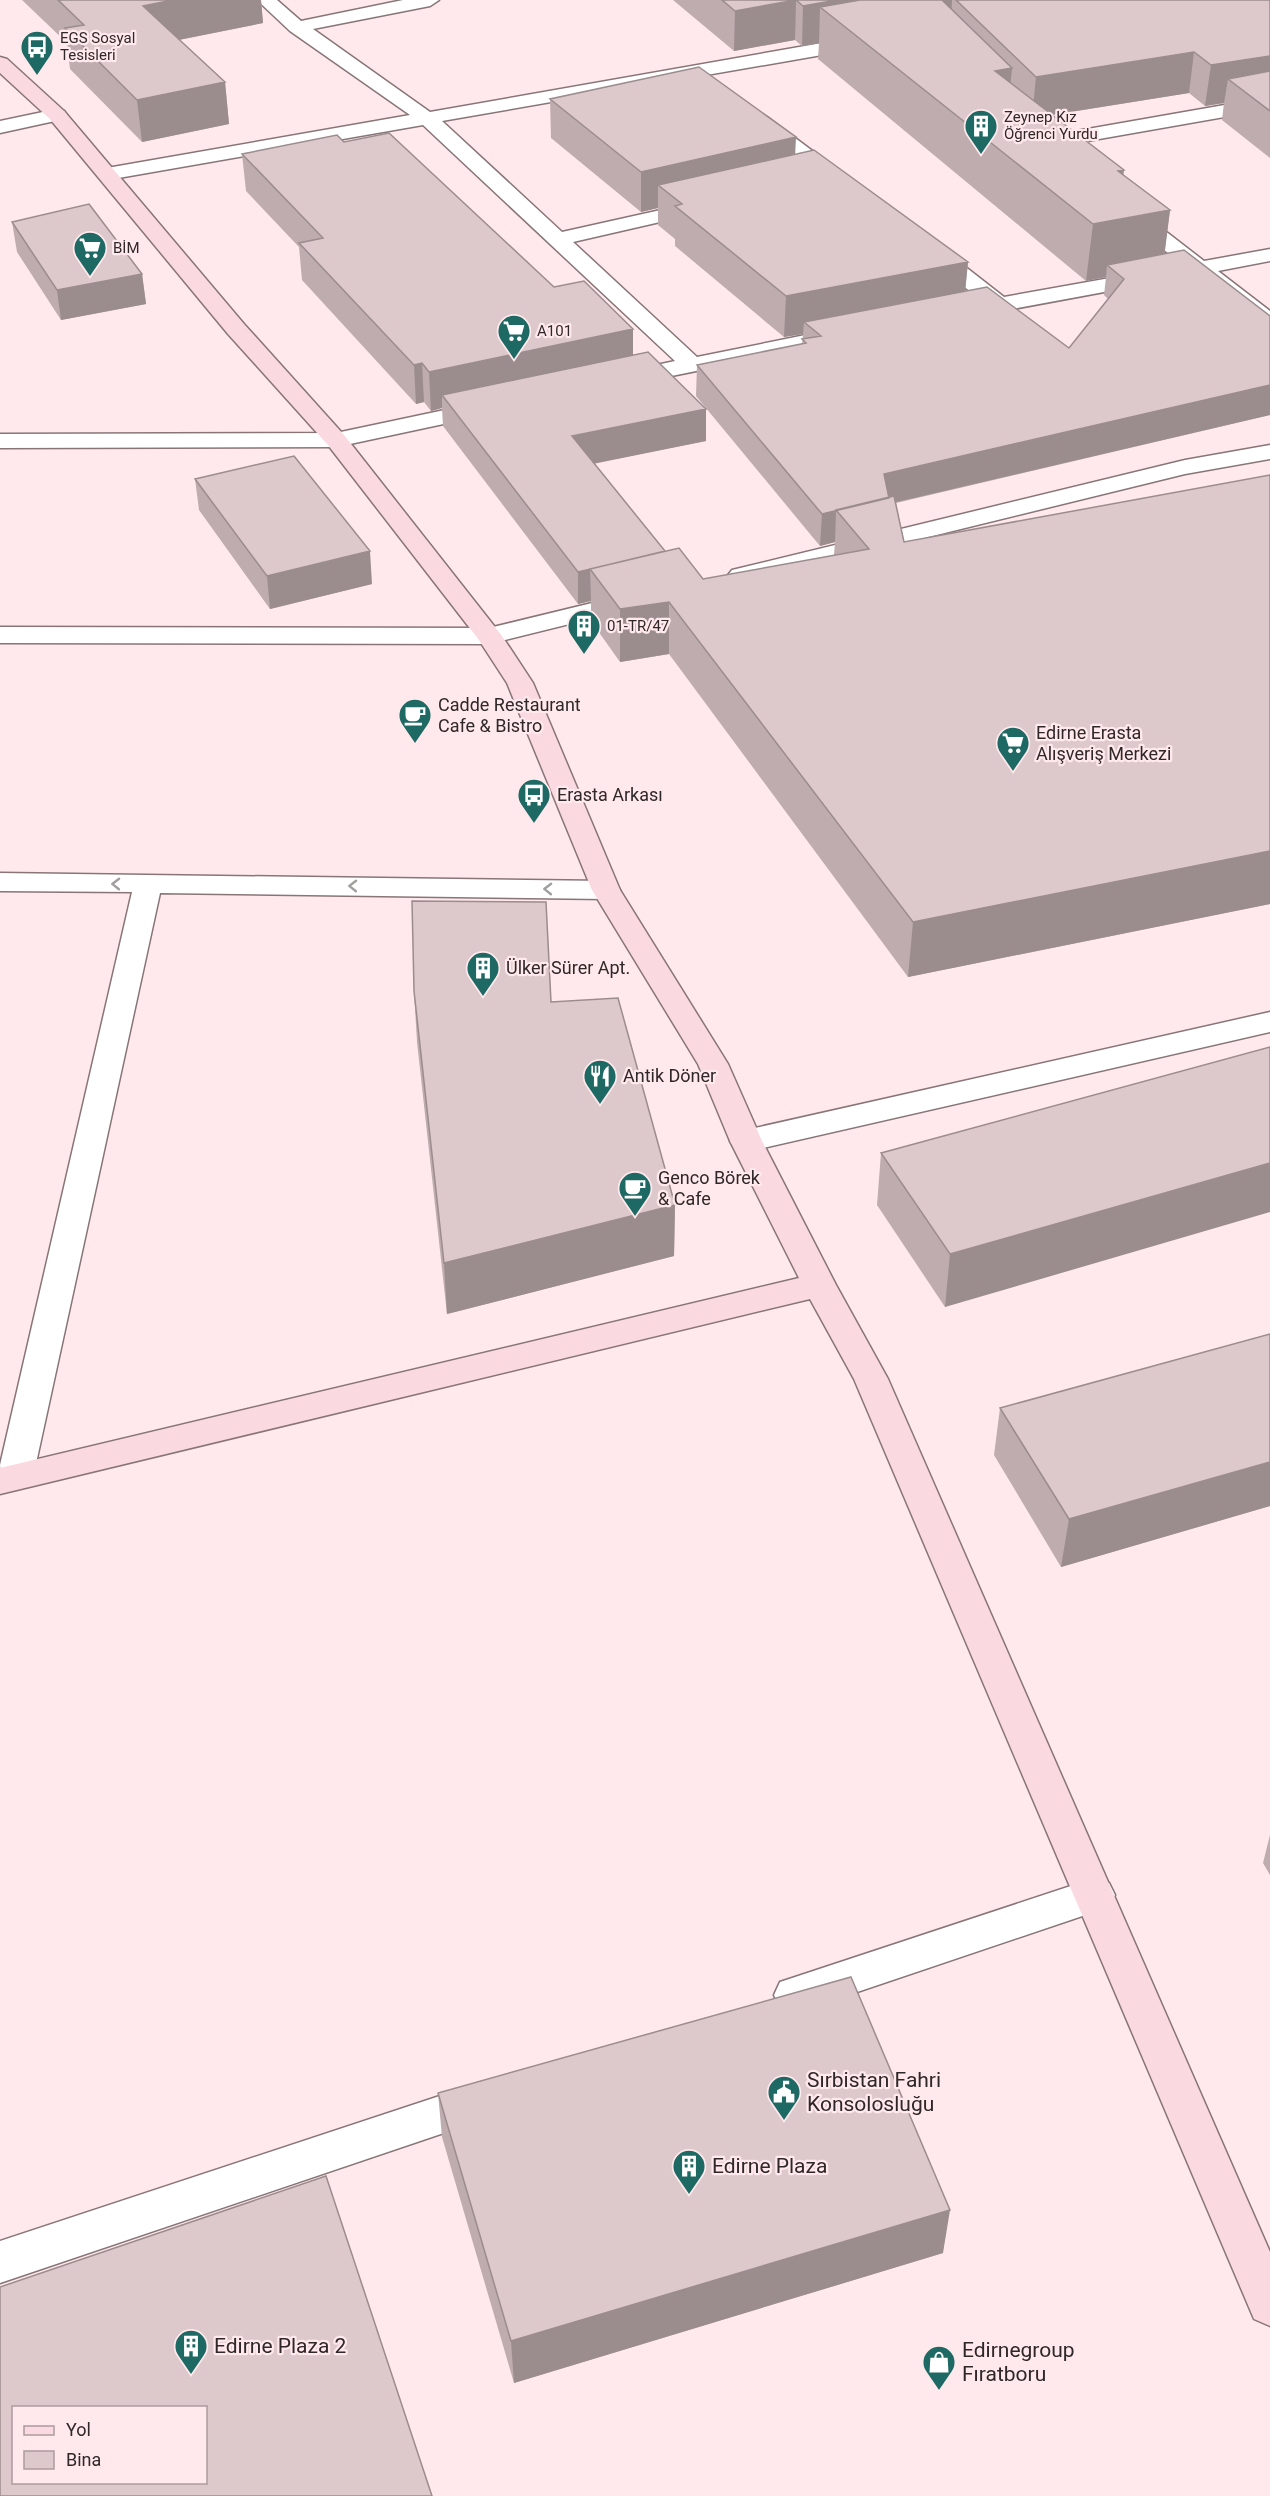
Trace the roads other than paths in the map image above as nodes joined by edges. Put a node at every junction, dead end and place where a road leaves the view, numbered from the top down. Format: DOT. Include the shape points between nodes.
graph roads {
  1 [pos="266,0"];
  2 [pos="430,0"];
  3 [pos="297,27"];
  4 [pos="883,38"];
  5 [pos="0,63"];
  6 [pos="694,71"];
  7 [pos="713,85"];
  8 [pos="1270,103"];
  9 [pos="741,106"];
  10 [pos="57,115"];
  11 [pos="428,119"];
  12 [pos="0,127"];
  13 [pos="1026,127"];
  14 [pos="1042,143"];
  15 [pos="1060,158"];
  16 [pos="107,174"];
  17 [pos="835,176"];
  18 [pos="812,182"];
  19 [pos="853,191"];
  20 [pos="1115,201"];
  21 [pos="720,202"];
  22 [pos="560,239"];
  23 [pos="917,240"];
  24 [pos="1270,255"];
  25 [pos="1198,267"];
  26 [pos="999,304"];
  27 [pos="942,315"];
  28 [pos="1270,322"];
  29 [pos="862,331"];
  30 [pos="691,364"];
  31 [pos="600,383"];
  32 [pos="508,403"];
  33 [pos="336,440"];
  34 [pos="0,441"];
  35 [pos="1270,452"];
  36 [pos="721,580"];
  37 [pos="651,597"];
  38 [pos="0,635"];
  39 [pos="489,636"];
  40 [pos="0,882"];
  41 [pos="148,884"];
  42 [pos="606,890"];
  43 [pos="1270,1022"];
  44 [pos="746,1141"];
  45 [pos="819,1285"];
  46 [pos="7,1479"];
  47 [pos="1095,1895"];
  48 [pos="756,2008"];
  49 [pos="519,2088"];
  50 [pos="0,2262"];
  51 [pos="1270,2304"];
  1 -- 3 [label="street"];
  2 -- 3 [label="street"];
  3 -- 11 [label="street"];
  4 -- 6 [label="street"];
  5 -- 10 [label="street"];
  6 -- 7 [label="street"];
  6 -- 11 [label="street"];
  8 -- 14 [label="street"];
  9 -- 17 [label="street"];
  10 -- 12 [label="street"];
  10 -- 16 [label="street"];
  11 -- 16 [label="street"];
  11 -- 22 [label="street"];
  13 -- 14 [label="street"];
  14 -- 15 [label="street"];
  16 -- 33 [label="street" via="236,329"];
  17 -- 18 [label="street"];
  17 -- 19 [label="street"];
  20 -- 25 [label="street"];
  21 -- 22 [label="street"];
  22 -- 30 [label="street"];
  23 -- 26 [label="street"];
  24 -- 25 [label="street"];
  25 -- 26 [label="street"];
  25 -- 28 [label="street"];
  26 -- 27 [label="street"];
  29 -- 30 [label="street"];
  30 -- 31 [label="street"];
  32 -- 33 [label="street"];
  33 -- 34 [label="street"];
  33 -- 39 [label="street"];
  35 -- 36 [label="street" via="1185,467"];
  37 -- 39 [label="street"];
  38 -- 39 [label="street"];
  39 -- 42 [label="street" via="520,683"];
  41 -- 40 [label="street, one-way"];
  42 -- 41 [label="street, one-way"];
  41 -- 46 [label="street"];
  42 -- 44 [label="street" via="713,1064"];
  43 -- 44 [label="street"];
  44 -- 45 [label="street"];
  45 -- 46 [label="street"];
  45 -- 47 [label="street" via="871,1379"];
  47 -- 48 [label="street"];
  47 -- 51 [label="street"];
  49 -- 50 [label="street"];
}
